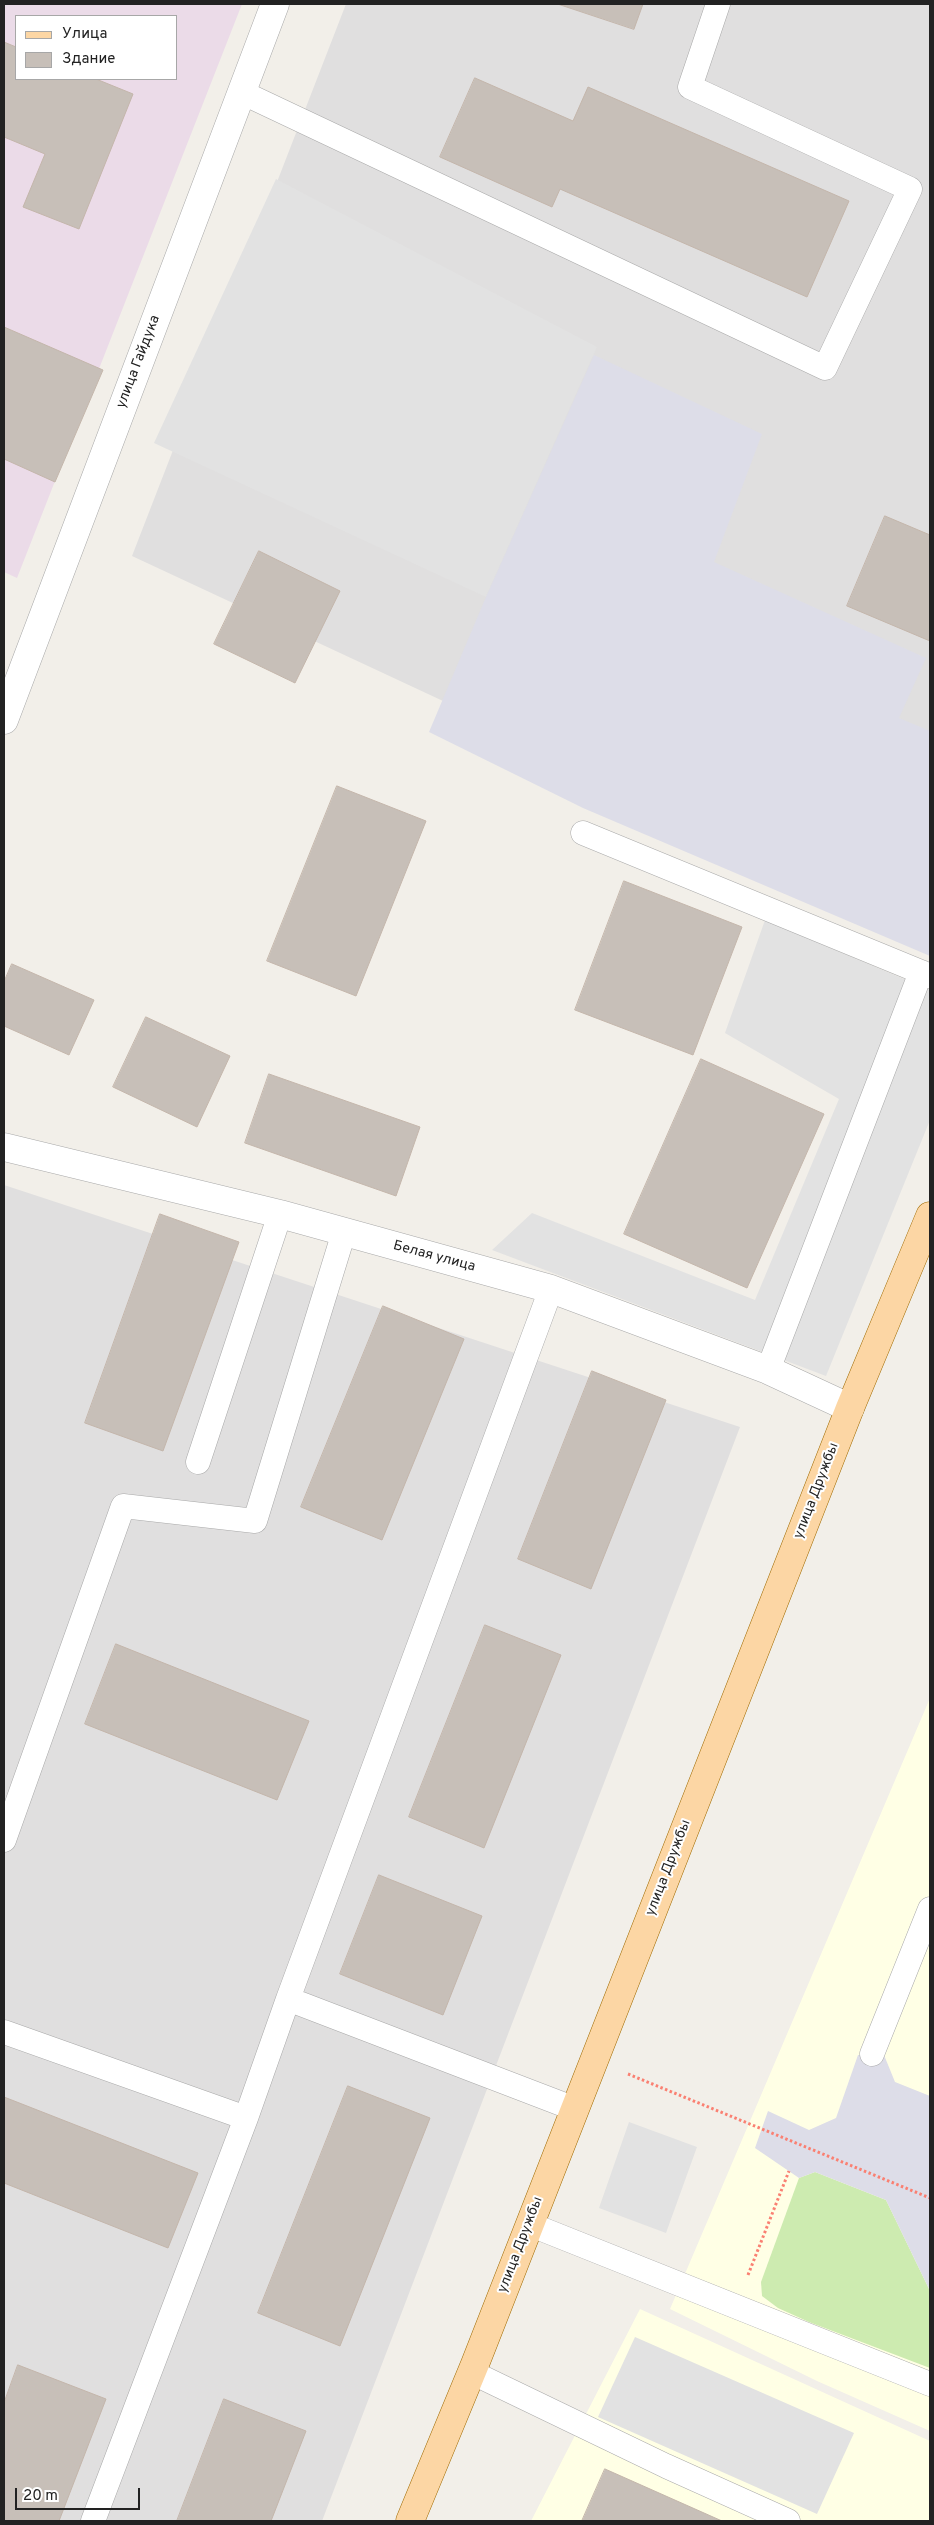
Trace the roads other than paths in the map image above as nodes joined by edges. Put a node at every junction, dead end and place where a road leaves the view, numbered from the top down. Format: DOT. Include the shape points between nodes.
graph roads {
  1 [pos="275,4"];
  2 [pos="718,4"];
  3 [pos="241,92"];
  4 [pos="4,720"];
  5 [pos="582,833"];
  6 [pos="925,974"];
  7 [pos="4,1147"];
  8 [pos="280,1214"];
  9 [pos="930,1216"];
  10 [pos="344,1232"];
  11 [pos="550,1289"];
  12 [pos="768,1370"];
  13 [pos="850,1408"];
  14 [pos="198,1462"];
  15 [pos="4,1840"];
  16 [pos="930,1908"];
  17 [pos="288,1999"];
  18 [pos="4,2032"];
  19 [pos="872,2054"];
  20 [pos="575,2109"];
  21 [pos="246,2118"];
  22 [pos="529,2224"];
  23 [pos="471,2372"];
  24 [pos="930,2384"];
  25 [pos="93,2521"];
  26 [pos="410,2521"];
  27 [pos="788,2521"];
  1 -- 3 [label="street, улица Гайдука"];
  2 -- 3 [label="lane" via="690,87 910,188 825,368"];
  3 -- 4 [label="street, улица Гайдука"];
  5 -- 6 [label="lane"];
  6 -- 12 [label="lane"];
  7 -- 8 [label="street, Белая улица"];
  8 -- 10 [label="street, Белая улица"];
  8 -- 14 [label="lane"];
  9 -- 13 [label="main road, улица Дружбы"];
  10 -- 11 [label="street, Белая улица"];
  10 -- 15 [label="lane" via="254,1521 123,1506"];
  11 -- 12 [label="street, Белая улица"];
  11 -- 17 [label="lane"];
  12 -- 13 [label="street, Белая улица"];
  13 -- 20 [label="main road, улица Дружбы"];
  16 -- 19 [label="lane"];
  17 -- 20 [label="lane"];
  17 -- 21 [label="lane"];
  18 -- 21 [label="lane"];
  20 -- 22 [label="main road, улица Дружбы"];
  21 -- 25 [label="lane"];
  22 -- 23 [label="main road, улица Дружбы"];
  22 -- 24 [label="lane"];
  23 -- 26 [label="main road, улица Дружбы"];
  23 -- 27 [label="lane"];
}
